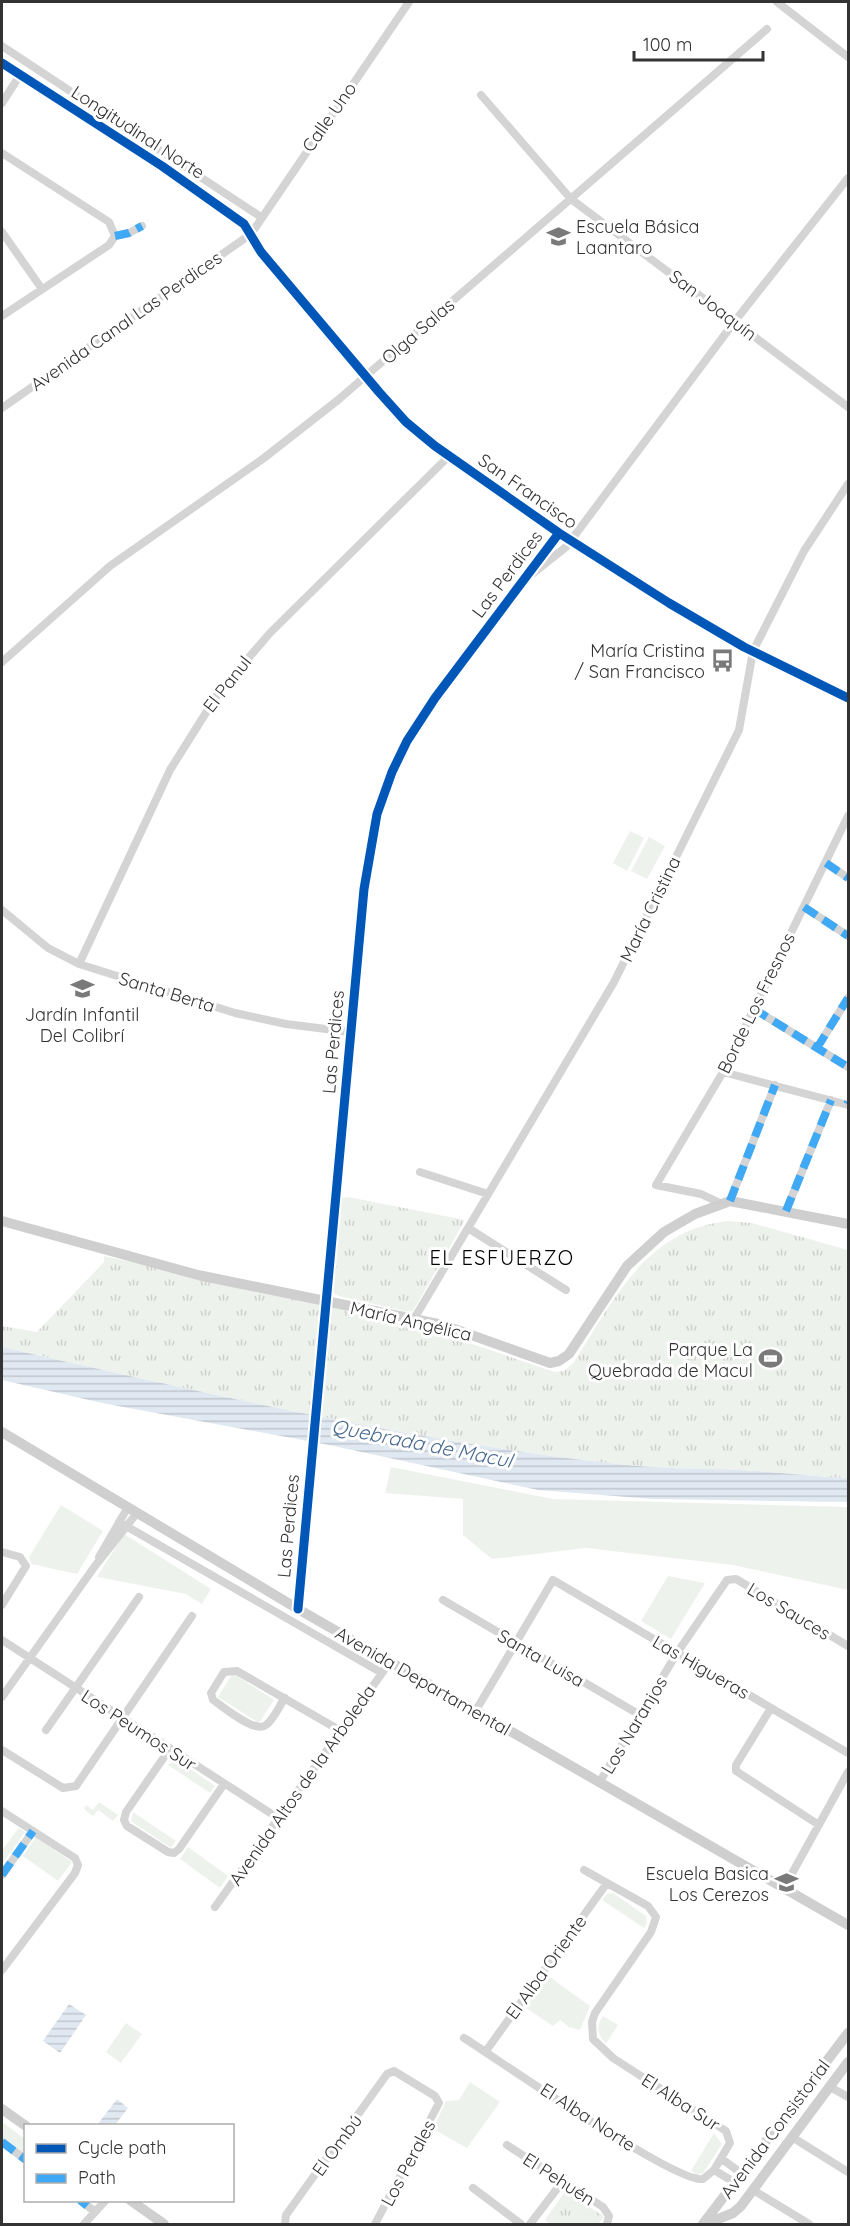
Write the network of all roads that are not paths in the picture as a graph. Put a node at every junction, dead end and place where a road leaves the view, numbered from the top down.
1 (409, 2) edge
2 (777, 2) edge
3 (767, 29) dead end
4 (2, 46) edge
5 (849, 57) edge
6 (2, 63) edge
7 (20, 75) junction
8 (481, 95) dead end
9 (2, 103) edge
10 (2, 153) edge
11 (849, 178) edge
12 (571, 200) junction
13 (261, 217) junction
14 (142, 226) dead end
15 (2, 232) edge
16 (251, 234) junction
17 (115, 236) junction
18 (42, 289) junction
19 (2, 316) edge
20 (735, 321) junction
21 (366, 376) junction
22 (849, 407) edge
23 (2, 408) edge
24 (449, 456) junction
25 (849, 484) edge
26 (559, 533) junction
27 (571, 540) junction
28 (524, 579) junction
29 (753, 651) junction
30 (2, 662) edge
31 (849, 698) edge
32 (849, 816) edge
33 (826, 863) junction
34 (849, 878) edge
35 (804, 908) junction
36 (2, 910) edge
37 (849, 936) edge
38 (79, 964) junction
39 (849, 998) edge
40 (754, 1009) junction
41 (350, 1032) junction
42 (817, 1047) junction
43 (849, 1067) edge
44 (723, 1072) junction
45 (775, 1085) junction
46 (831, 1100) junction
47 (848, 1104) edge
48 (420, 1172) dead end
49 (488, 1194) junction
50 (725, 1202) junction
51 (786, 1211) junction
52 (2, 1221) edge
53 (849, 1224) edge
54 (468, 1228) junction
55 (566, 1290) dead end
56 (326, 1301) junction
57 (414, 1319) junction
58 (2, 1432) edge
59 (132, 1510) junction
60 (119, 1522) junction
61 (128, 1527) junction
62 (2, 1552) edge
63 (94, 1566) junction
64 (729, 1579) joint
65 (138, 1598) dead end
66 (444, 1600) dead end
67 (2, 1605) edge
68 (298, 1609) junction
69 (192, 1616) dead end
70 (2, 1640) edge
71 (515, 1644) junction
72 (849, 1646) edge
73 (677, 1653) junction
74 (31, 1659) junction
75 (390, 1662) junction
76 (382, 1673) junction
77 (74, 1688) junction
78 (2, 1697) edge
79 (285, 1698) junction
80 (771, 1708) junction
81 (475, 1712) junction
82 (640, 1715) junction
83 (123, 1719) junction
84 (46, 1730) dead end
85 (341, 1731) junction
86 (2, 1750) edge
87 (169, 1750) junction
88 (849, 1753) edge
89 (849, 1772) edge
90 (599, 1783) junction
91 (224, 1784) junction
92 (2, 1811) edge
93 (278, 1818) junction
94 (819, 1825) junction
95 (33, 1830) junction
96 (584, 1870) dead end
97 (2, 1875) edge
98 (607, 1883) junction
99 (784, 1888) junction
100 (215, 1907) dead end
101 (849, 1925) edge
102 (2, 1970) edge
103 (849, 2033) edge
104 (464, 2038) dead end
105 (486, 2051) junction
106 (849, 2062) edge
107 (392, 2071) joint
108 (830, 2086) junction
109 (849, 2097) edge
110 (2, 2109) edge
111 (24, 2125) edge
112 (792, 2137) junction
113 (767, 2139) junction
114 (2, 2142) edge
115 (507, 2145) dead end
116 (24, 2158) edge
117 (722, 2159) junction
118 (714, 2170) junction
119 (849, 2172) edge
120 (738, 2178) junction
121 (563, 2181) junction
122 (473, 2188) dead end
123 (753, 2190) junction
124 (721, 2200) junction
125 (133, 2202) edge
126 (88, 2204) edge
127 (726, 2220) edge
128 (284, 2223) edge
129 (84, 2224) edge
130 (164, 2224) edge
131 (375, 2224) edge
132 (521, 2224) edge
133 (530, 2224) edge
134 (607, 2224) edge
135 (704, 2224) edge
136 (808, 2224) edge

1 - 13 street, Calle Uno
2 - 5 street
3 - 12 street, Olga Salas
4 - 13 street, Longitudinal Norte
6 - 7 street, Longitudinal Norte
7 - 9 street
7 - 16 street, Longitudinal Norte
8 - 12 street, San Joaquín
10 - 17 street
11 - 20 street, Las Perdices
12 - 20 street, San Joaquín
12 - 21 street, Olga Salas
13 - 16 street, Calle Uno
14 - 17 street
15 - 18 street
16 - 21 street, San Francisco
16 - 23 street, Avenida Canal Las Perdices
17 - 18 street
18 - 19 street
20 - 22 street, San Joaquín
20 - 27 street, Las Perdices
21 - 24 street, San Francisco
21 - 30 street, Olga Salas
24 - 26 street, San Francisco
24 - 38 street, El Panul
25 - 29 street, María Cristina
26 - 27 street, San Francisco
26 - 28 street, Las Perdices
27 - 28 street, Las Perdices
27 - 29 street, San Francisco
28 - 41 street, Las Perdices
29 - 31 street, San Francisco
29 - 49 street, María Cristina
32 - 33 street, Borde Los Fresnos
33 - 34 street
33 - 35 street, Borde Los Fresnos
35 - 37 street
35 - 40 street, Borde Los Fresnos
36 - 38 street, Santa Berta
38 - 41 street, Santa Berta
39 - 42 street
40 - 42 street
40 - 44 street, Borde Los Fresnos
41 - 56 street, Las Perdices
42 - 43 street
44 - 45 street
44 - 50 street, Borde Los Fresnos
45 - 46 street
45 - 50 street
46 - 47 street
46 - 51 street
48 - 49 street
49 - 54 street, María Cristina
50 - 51 street
50 - 57 street, María Angélica
51 - 53 street
52 - 56 street, María Angélica
54 - 55 street
54 - 57 street, María Cristina
56 - 57 street, María Angélica
56 - 68 street, Las Perdices
58 - 59 street, Avenida Departamental
59 - 60 street
59 - 61 street
59 - 68 street, Avenida Departamental
60 - 61 street, Avenida Departamental
60 - 63 street
61 - 63 street
61 - 76 street, Avenida Departamental
62 - 67 street
63 - 74 street
64 - 72 street, Los Sauces
64 - 73 street, Los Naranjos
65 - 77 street
66 - 71 street, Santa Luisa
68 - 75 street, Avenida Departamental
69 - 83 street
70 - 74 street, Los Peumos Sur
71 - 73 street, Las Higueras
71 - 81 street
71 - 82 street, Santa Luisa
73 - 80 street, Las Higueras
73 - 82 street, Los Naranjos
74 - 77 street, Los Peumos Sur
74 - 78 street
75 - 76 street, Avenida Altos de la Arboleda
75 - 81 street, Avenida Departamental
76 - 85 street, Avenida Altos de la Arboleda
77 - 83 street, Los Peumos Sur
77 - 84 street
79 - 79 street
79 - 85 street
80 - 88 street, Las Higueras
80 - 94 street
81 - 90 street, Avenida Departamental
82 - 90 street, Los Naranjos
83 - 86 street
83 - 87 street, Los Peumos Sur
85 - 93 street, Avenida Altos de la Arboleda
87 - 91 street, Los Peumos Sur
87 - 91 street
89 - 94 street
90 - 99 street, Avenida Departamental
91 - 93 street, Los Peumos Sur
92 - 95 street
93 - 100 street, Avenida Altos de la Arboleda
94 - 99 street
95 - 97 street
95 - 102 street
96 - 98 street
98 - 105 street, El Alba Oriente
98 - 117 street, El Alba Sur
99 - 101 street, Avenida Departamental
103 - 113 street, Avenida Consistorial
104 - 105 street, El Alba Norte
105 - 118 street, El Alba Norte
106 - 108 street, Avenida Consistorial
107 - 128 street, El Ombú
107 - 131 street, Los Perales
108 - 109 street
108 - 112 street, Avenida Consistorial
110 - 111 street
112 - 113 street
112 - 119 street
112 - 123 street, Avenida Consistorial
113 - 120 street, Avenida Consistorial
114 - 116 street
115 - 121 street, El Pehuén
117 - 118 street
117 - 120 street, El Alba Sur
118 - 120 street
120 - 124 street, Avenida Consistorial
121 - 133 street
121 - 134 street, El Pehuén
122 - 132 street
123 - 127 street, Avenida Consistorial
123 - 136 street
124 - 127 street
124 - 135 street, Avenida Consistorial
125 - 130 street
126 - 129 street
127 - 135 street, Avenida Consistorial

